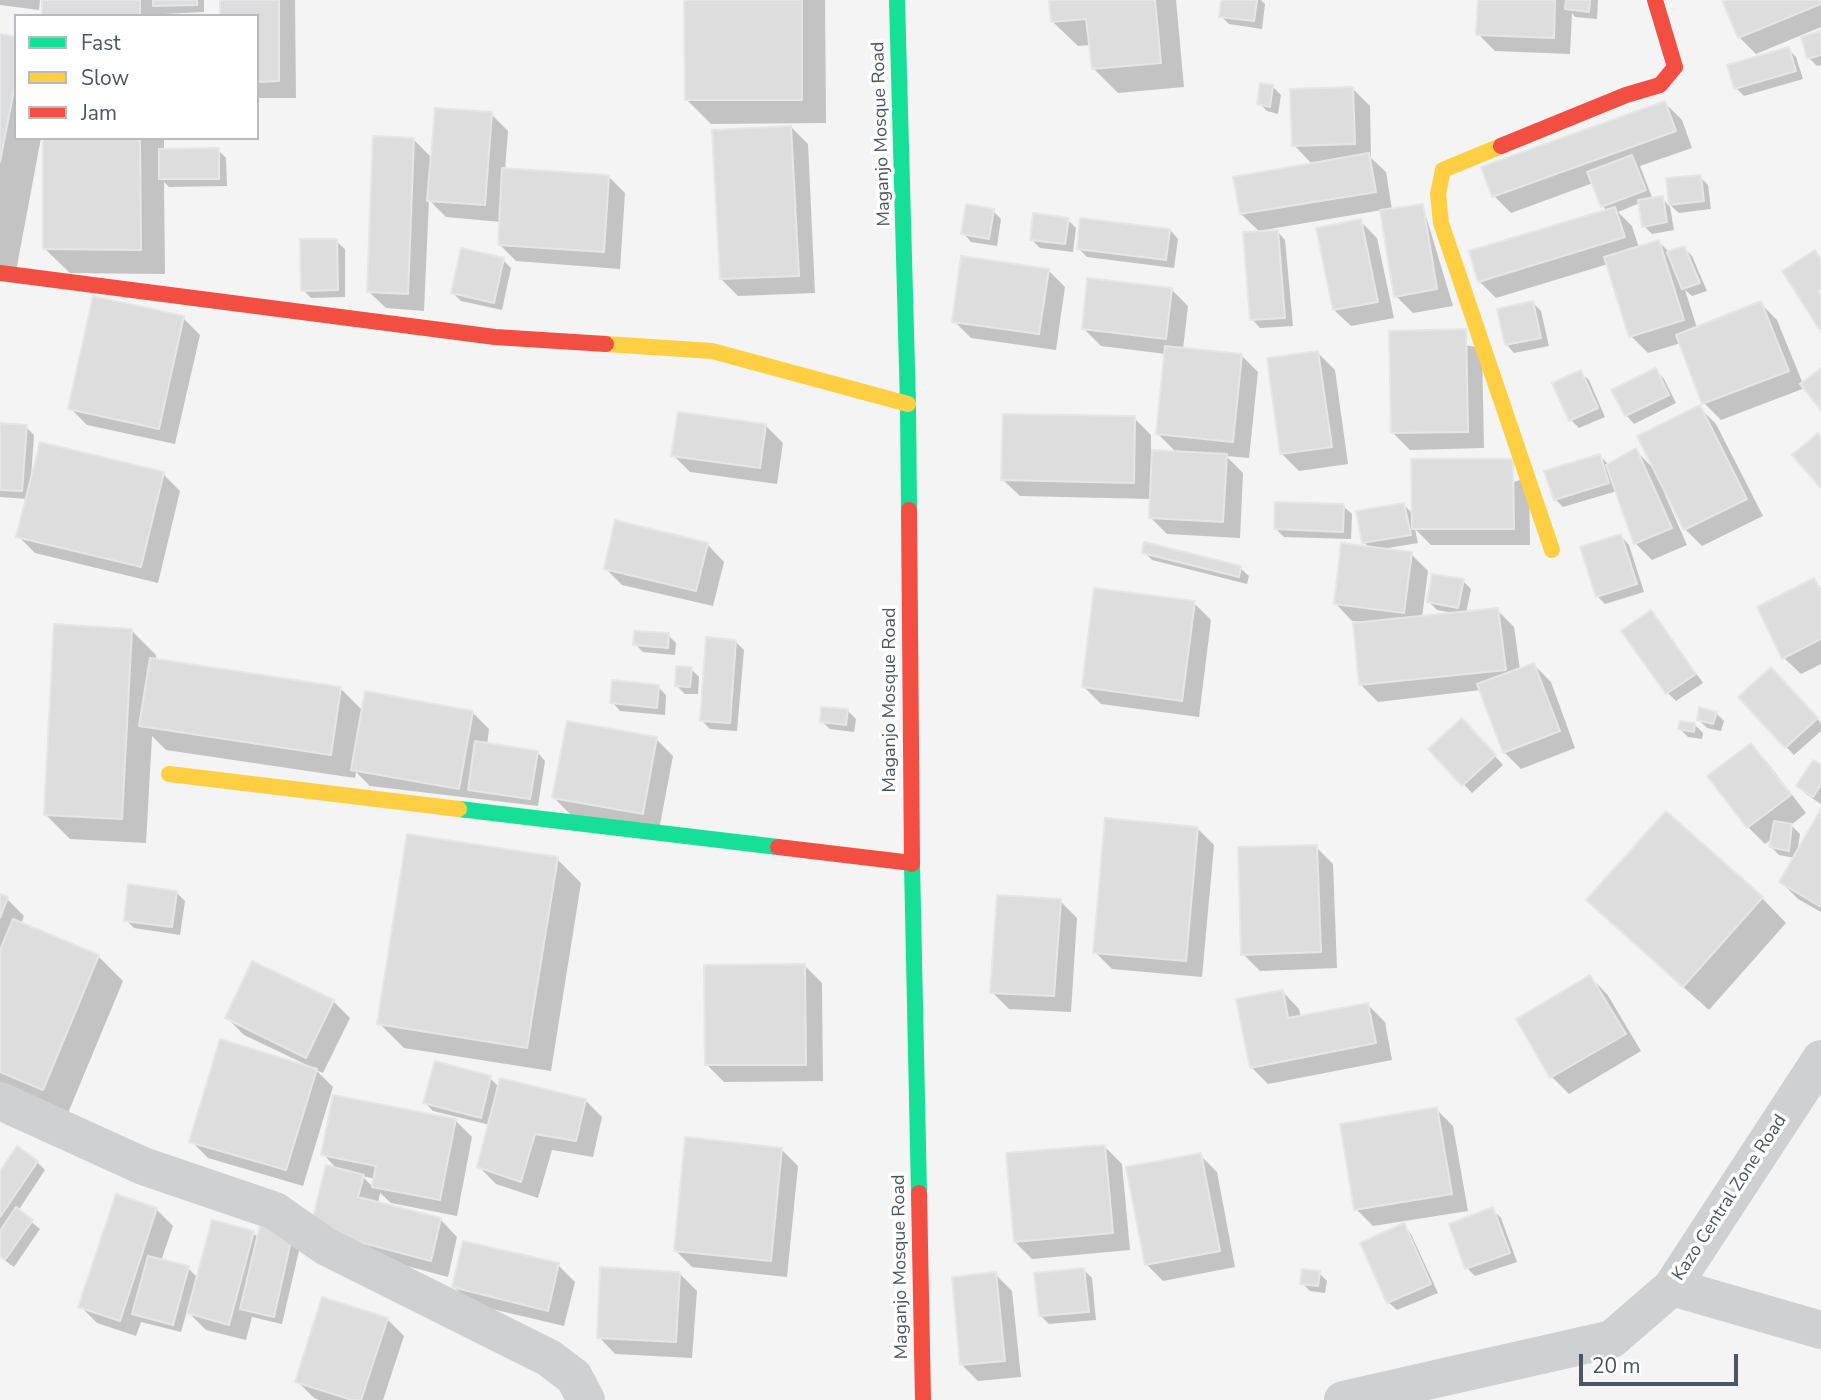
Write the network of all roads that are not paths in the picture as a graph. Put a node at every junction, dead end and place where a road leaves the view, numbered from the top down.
1 (897, 0) edge
2 (1655, 0) edge
3 (0, 273) edge
4 (908, 404) junction
5 (1552, 550) dead end
6 (169, 774) dead end
7 (912, 863) junction
8 (1821, 1059) edge
9 (0, 1101) edge
10 (1672, 1287) junction
11 (1821, 1330) edge
12 (586, 1400) edge
13 (923, 1400) edge
14 (1343, 1400) edge

1 - 4 street, Maganjo Mosque Road
2 - 5 street
3 - 4 street
4 - 7 street, Maganjo Mosque Road
6 - 7 street
7 - 13 street, Maganjo Mosque Road
8 - 10 street, Kazo Central Zone Road
9 - 12 street
10 - 11 street
10 - 14 street, Kazo Central Zone Road

